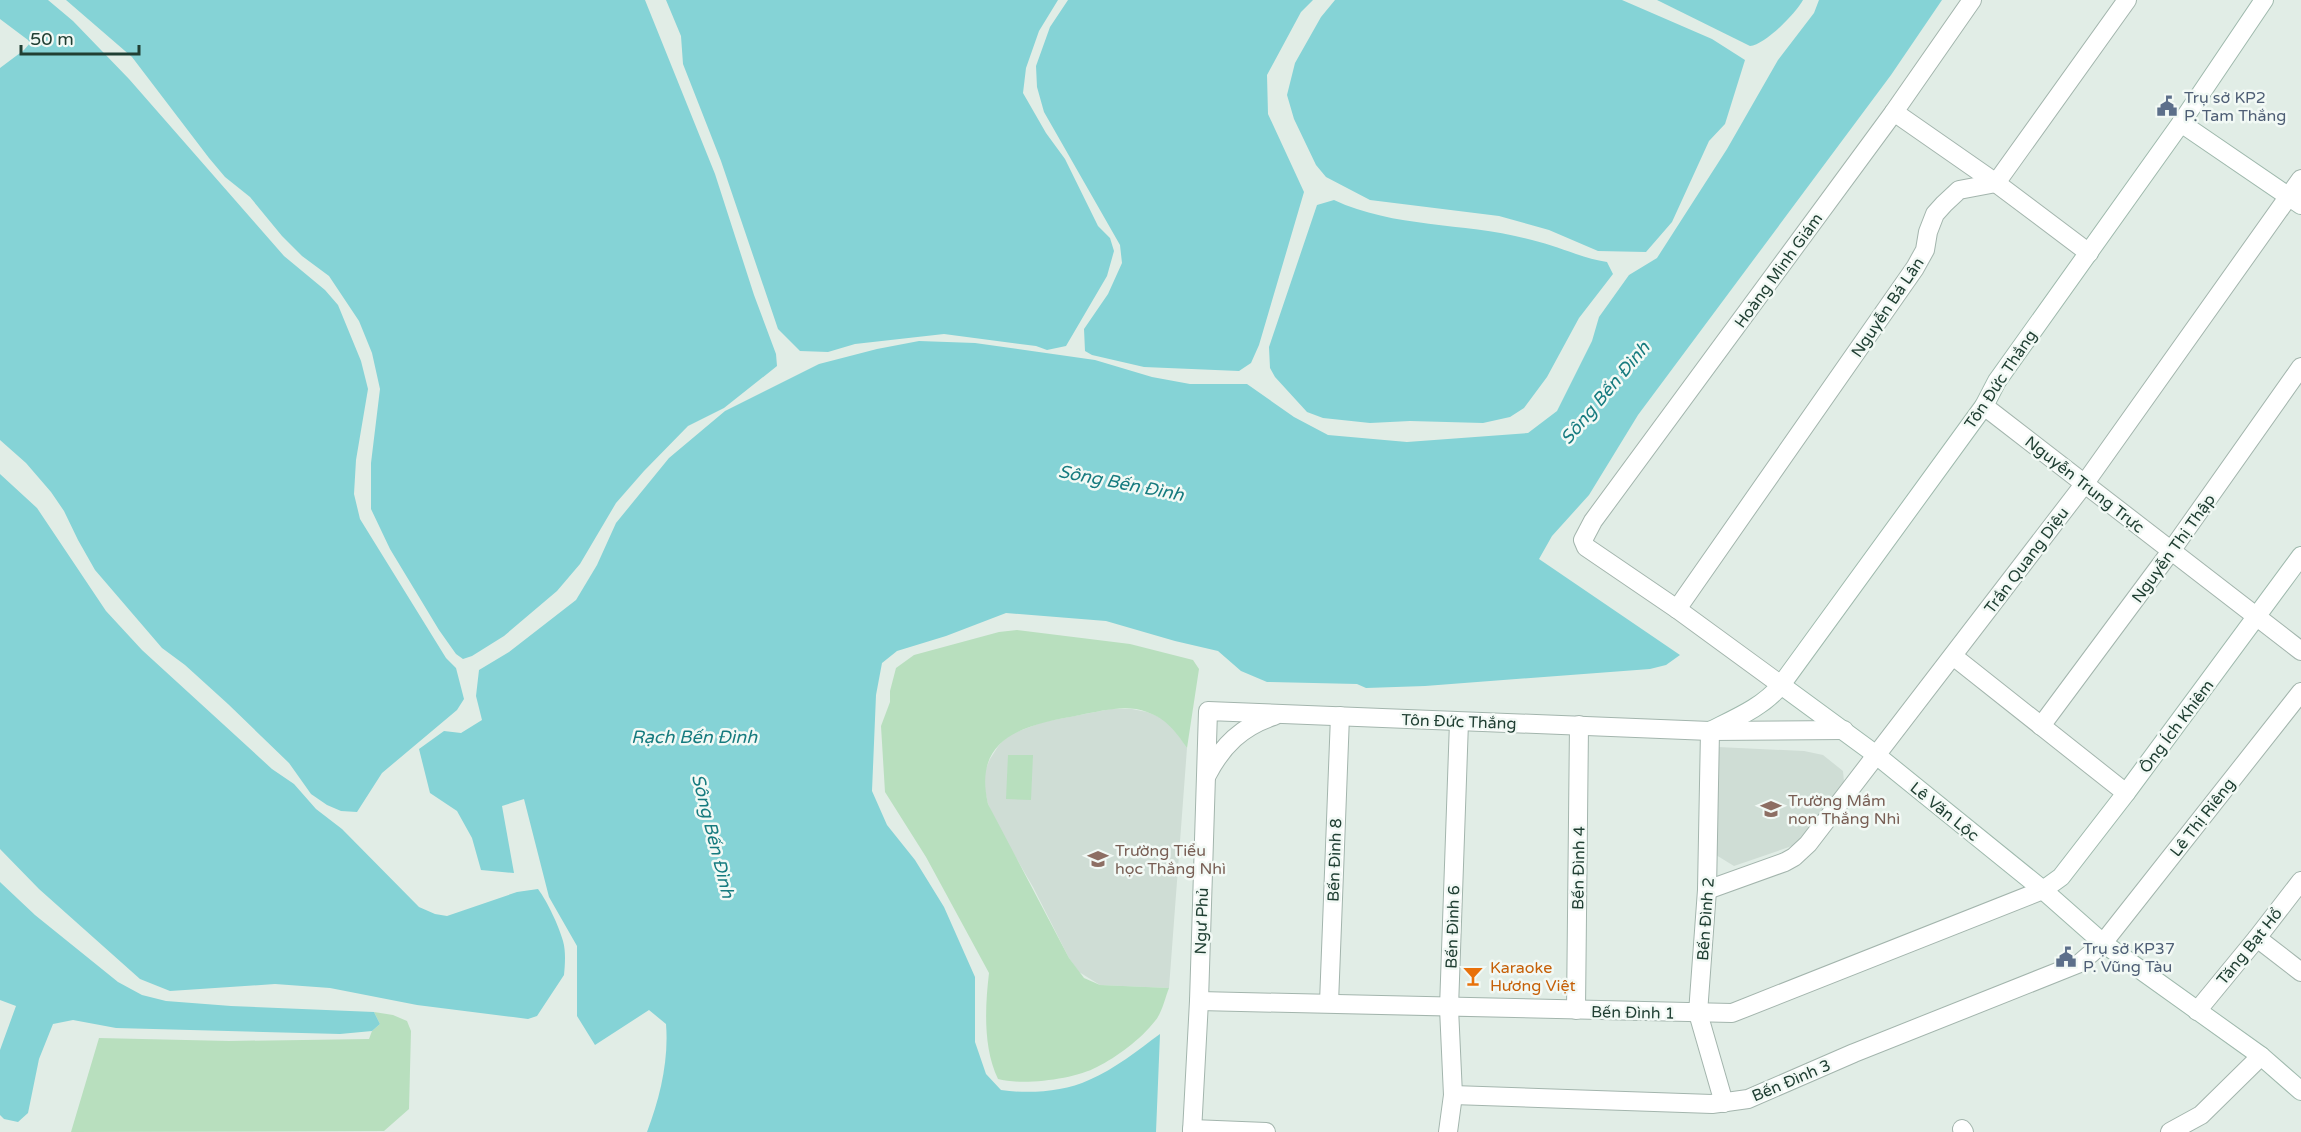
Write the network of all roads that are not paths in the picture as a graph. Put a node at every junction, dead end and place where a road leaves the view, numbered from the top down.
1 (1972, 0) edge
2 (2127, 0) edge
3 (2264, 0) edge
4 (1894, 112) junction
5 (2181, 123) junction
6 (2301, 179) edge
7 (1996, 183) junction
8 (2295, 200) edge
9 (2089, 253) junction
10 (2301, 367) edge
11 (1984, 406) junction
12 (2085, 483) junction
13 (1583, 540) joint
14 (2171, 551) junction
15 (2301, 556) edge
16 (1677, 609) junction
17 (2257, 618) junction
18 (2301, 651) edge
19 (1953, 656) junction
20 (1781, 685) junction
21 (2301, 692) edge
22 (1208, 711) joint
23 (1282, 714) junction
24 (1340, 716) junction
25 (1459, 722) junction
26 (1580, 725) junction
27 (2041, 726) junction
28 (1844, 730) junction
29 (1710, 731) junction
30 (1875, 754) junction
31 (1206, 778) junction
32 (2126, 793) junction
33 (2301, 881) edge
34 (1707, 890) junction
35 (2043, 890) junction
36 (2258, 938) junction
37 (2103, 943) junction
38 (2301, 972) edge
39 (1199, 1001) junction
40 (1329, 1003) junction
41 (1449, 1008) junction
42 (1576, 1010) junction
43 (2197, 1011) junction
44 (1698, 1013) junction
45 (2261, 1056) junction
46 (2301, 1091) edge
47 (1453, 1095) junction
48 (1724, 1103) junction
49 (1192, 1131) edge
50 (1266, 1132) edge
51 (1448, 1132) edge
52 (2170, 1132) edge

1 - 4 street, Hoàng Minh Giám
2 - 7 street
3 - 5 street, Tôn Đức Thắng
4 - 7 street
4 - 13 street, Hoàng Minh Giám
5 - 8 street
5 - 9 street, Tôn Đức Thắng
6 - 8 street, Trần Quang Diệu
7 - 9 street
7 - 16 street, Nguyễn Bá Lân
8 - 12 street, Trần Quang Diệu
9 - 11 street, Tôn Đức Thắng
10 - 14 street, Nguyễn Thị Thập
11 - 12 street, Nguyễn Trung Trực
11 - 20 street, Tôn Đức Thắng
12 - 14 street, Nguyễn Trung Trực
12 - 19 street, Trần Quang Diệu
13 - 16 street, Lê Văn Lộc
14 - 17 street, Nguyễn Trung Trực
14 - 27 street, Nguyễn Thị Thập
15 - 17 street, Ông Ích Khiêm
16 - 20 street, Lê Văn Lộc
17 - 18 street, Nguyễn Trung Trực
17 - 32 street, Ông Ích Khiêm
19 - 27 street
19 - 30 street, Trần Quang Diệu
20 - 28 street, Lê Văn Lộc
20 - 29 street, Tôn Đức Thắng
21 - 37 street, Lê Thị Riêng
22 - 23 street, Tôn Đức Thắng
22 - 31 street, Ngư Phủ
23 - 24 street, Tôn Đức Thắng
23 - 31 street
24 - 25 street, Tôn Đức Thắng
24 - 40 street, Bến Đình 8
25 - 26 street, Tôn Đức Thắng
25 - 41 street, Bến Đình 6
26 - 29 street, Tôn Đức Thắng
26 - 42 street, Bến Đình 4
27 - 32 street
28 - 29 street, Tôn Đức Thắng
28 - 30 street, Lê Văn Lộc
29 - 34 street, Bến Đình 2
30 - 34 street, Trần Quang Diệu
30 - 35 street, Lê Văn Lộc
31 - 39 street, Ngư Phủ
32 - 35 street, Ông Ích Khiêm
33 - 36 street, Tăng Bạt Hổ
34 - 44 street, Bến Đình 2
35 - 37 street, Lê Văn Lộc
35 - 44 street, Bến Đình 1
36 - 38 street
36 - 43 street, Tăng Bạt Hổ
37 - 43 street, Lê Văn Lộc
37 - 48 street, Bến Đình 3
39 - 40 street, Bến Đình 1
39 - 49 street, Ngư Phủ
40 - 41 street, Bến Đình 1
41 - 42 street, Bến Đình 1
41 - 47 street, Bến Đình 6
42 - 44 street, Bến Đình 1
43 - 45 street, Lê Văn Lộc
44 - 48 street, Bến Đình 2
45 - 46 street, Lê Văn Lộc
45 - 52 street
47 - 48 street, Bến Đình 3
47 - 51 street, Bến Đình 6
49 - 50 street

